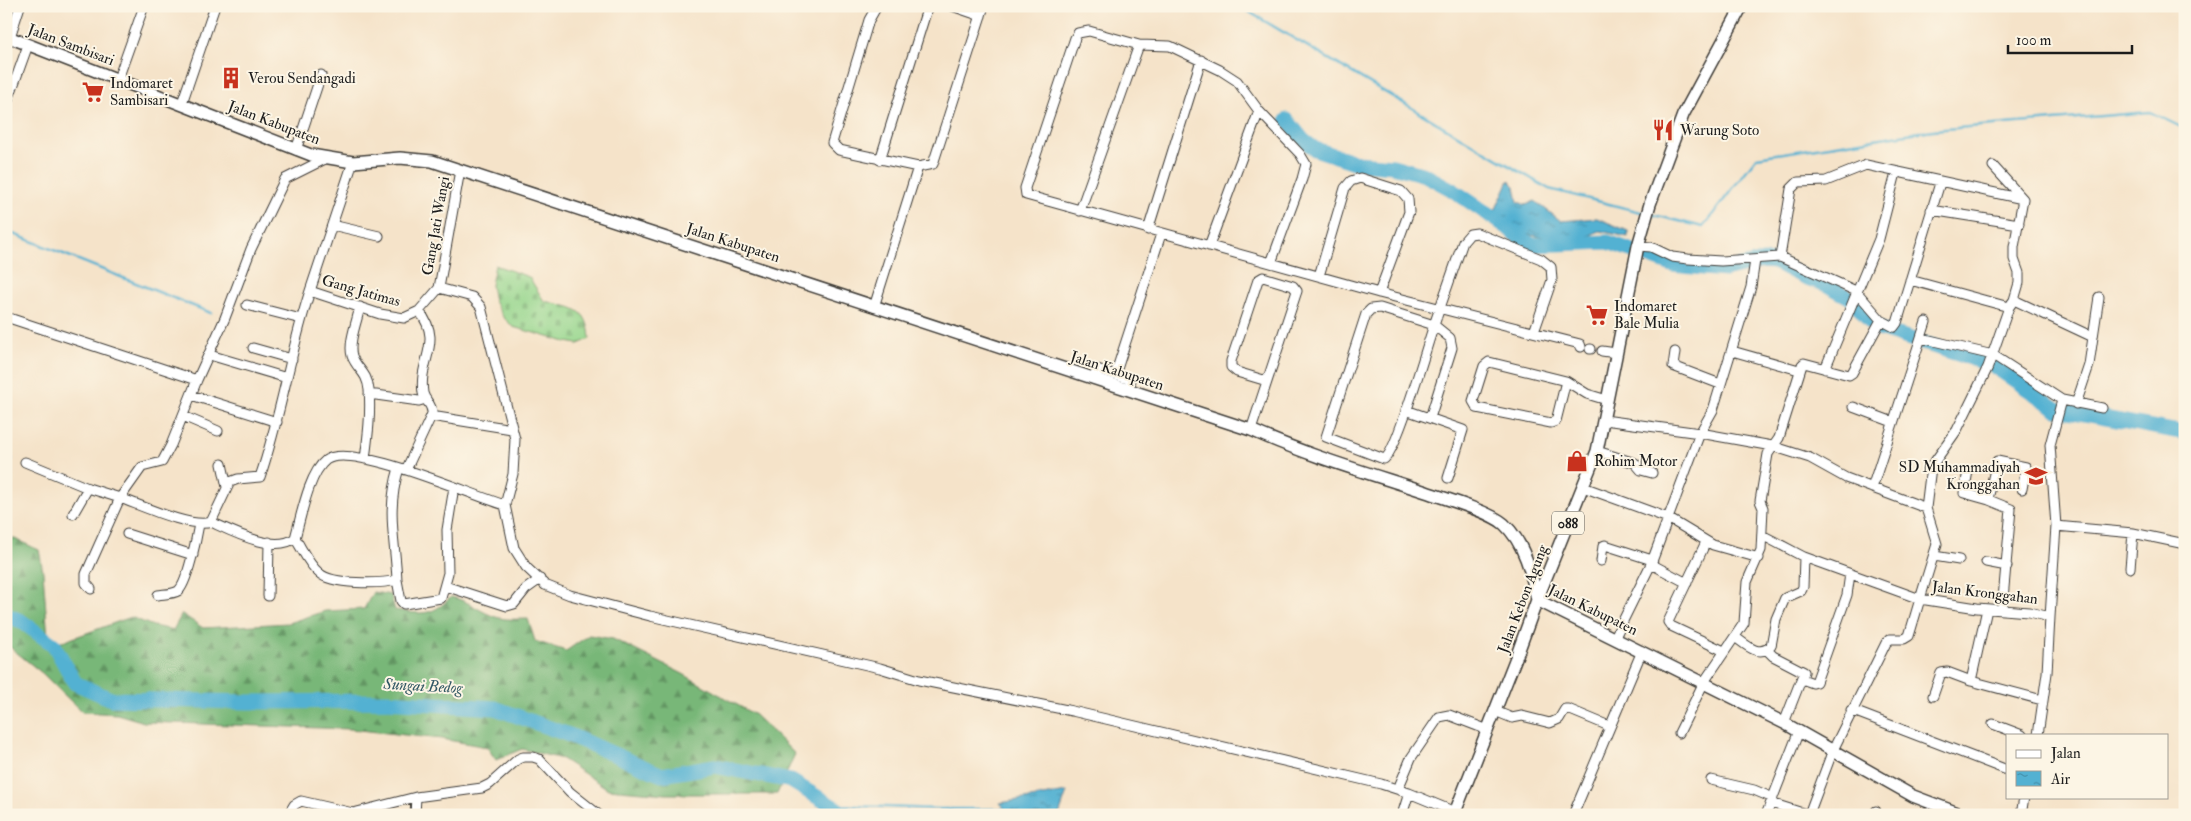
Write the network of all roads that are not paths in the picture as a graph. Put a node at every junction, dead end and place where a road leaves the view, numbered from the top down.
1 (20, 6) edge
2 (144, 6) edge
3 (215, 6) edge
4 (877, 6) edge
5 (928, 6) edge
6 (952, 6) edge
7 (984, 6) edge
8 (1747, 7) edge
9 (981, 16) junction
10 (8, 37) edge
11 (25, 44) junction
12 (1138, 45) junction
13 (1201, 60) junction
14 (321, 75) dead end
15 (118, 79) junction
16 (6, 91) edge
17 (182, 103) junction
18 (6, 106) edge
19 (1258, 111) junction
20 (296, 150) junction
21 (325, 159) junction
22 (880, 160) junction
23 (353, 162) junction
24 (1992, 166) dead end
25 (918, 167) junction
26 (460, 170) junction
27 (1896, 173) junction
28 (1940, 183) junction
29 (2023, 198) junction
30 (1931, 210) junction
31 (1080, 211) junction
32 (2019, 224) junction
33 (332, 225) junction
34 (1148, 230) junction
35 (1161, 234) junction
36 (379, 236) dead end
37 (1209, 246) junction
38 (1638, 246) junction
39 (1780, 257) junction
40 (1755, 260) junction
41 (1271, 262) junction
42 (1319, 276) junction
43 (1910, 280) junction
44 (439, 288) junction
45 (310, 290) junction
46 (1856, 291) junction
47 (1379, 293) junction
48 (2099, 297) dead end
49 (2012, 304) junction
50 (247, 305) dead end
51 (360, 307) junction
52 (874, 308) junction
53 (1441, 308) junction
54 (419, 311) junction
55 (6, 316) edge
56 (301, 319) junction
57 (1879, 322) junction
58 (1926, 322) dead end
59 (1434, 325) junction
60 (1534, 332) junction
61 (2093, 337) junction
62 (1921, 338) junction
63 (253, 348) dead end
64 (1587, 348) dead end
65 (1602, 351) dead end
66 (1732, 351) junction
67 (1676, 352) dead end
68 (1616, 354) junction
69 (1993, 355) junction
70 (213, 356) dead end
71 (292, 359) junction
72 (1826, 369) junction
73 (1799, 370) junction
74 (1115, 375) junction
75 (287, 378) junction
76 (1094, 379) junction
77 (197, 380) junction
78 (1266, 381) junction
79 (1566, 381) junction
80 (1720, 384) junction
81 (1129, 390) junction
82 (369, 394) junction
83 (191, 395) junction
84 (426, 399) junction
85 (1607, 400) junction
86 (2062, 400) junction
87 (2076, 404) junction
88 (1853, 408) dead end
89 (2102, 408) dead end
90 (1406, 410) junction
91 (183, 416) junction
92 (431, 416) junction
93 (1430, 418) junction
94 (1604, 420) junction
95 (277, 422) junction
96 (1894, 422) junction
97 (512, 429) junction
98 (1250, 430) junction
99 (218, 431) dead end
100 (1700, 433) junction
101 (1772, 446) junction
102 (1597, 451) junction
103 (366, 459) junction
104 (25, 462) dead end
105 (222, 464) dead end
106 (403, 469) junction
107 (1968, 471) dead end
108 (1652, 473) dead end
109 (1448, 478) dead end
110 (227, 487) junction
111 (454, 487) junction
112 (1583, 487) junction
113 (88, 488) junction
114 (1872, 488) junction
115 (2022, 489) dead end
116 (120, 498) junction
117 (1988, 499) junction
118 (504, 505) junction
119 (1926, 508) junction
120 (73, 514) dead end
121 (1668, 518) junction
122 (211, 522) junction
123 (199, 524) junction
124 (2056, 526) junction
125 (2133, 533) junction
126 (127, 534) dead end
127 (1762, 535) junction
128 (295, 538) junction
129 (270, 542) junction
130 (1706, 542) junction
131 (2185, 544) edge
132 (193, 555) junction
133 (1934, 556) junction
134 (1804, 557) junction
135 (1759, 558) junction
136 (1959, 560) dead end
137 (1601, 561) dead end
138 (1652, 562) junction
139 (1986, 562) dead end
140 (2007, 566) junction
141 (2130, 568) dead end
142 (1850, 574) junction
143 (397, 580) junction
144 (540, 580) junction
145 (1688, 583) junction
146 (445, 586) junction
147 (91, 589) dead end
148 (158, 595) dead end
149 (268, 596) dead end
150 (1920, 599) junction
151 (1536, 600) junction
152 (1987, 609) junction
153 (2002, 610) junction
154 (2050, 617) junction
155 (1615, 637) junction
156 (1735, 637) junction
157 (1767, 650) junction
158 (1642, 651) junction
159 (1724, 651) junction
160 (1802, 678) junction
161 (1972, 680) junction
162 (1704, 682) junction
163 (1933, 696) dead end
164 (2042, 700) junction
165 (1851, 710) junction
166 (1495, 711) junction
167 (1784, 723) junction
168 (1992, 724) dead end
169 (1608, 726) junction
170 (1488, 730) junction
171 (1800, 731) junction
172 (1679, 733) dead end
173 (2019, 734) edge
174 (2038, 734) edge
175 (1833, 750) junction
176 (2006, 770) edge
177 (1712, 780) dead end
178 (1398, 789) junction
179 (1409, 793) junction
180 (416, 797) junction
181 (2024, 798) edge
182 (1772, 800) junction
183 (1455, 813) edge
184 (1809, 814) edge
185 (288, 815) edge
186 (415, 815) edge
187 (599, 815) edge
188 (1402, 815) edge
189 (1573, 815) edge
190 (1766, 815) edge
191 (1963, 815) edge
192 (2021, 815) edge

1 - 10 street
2 - 15 street
3 - 17 street
4 - 22 street
5 - 22 street
6 - 9 street
7 - 9 street
8 - 38 main road, Jalan Kebon Agung / 088
9 - 25 street
10 - 11 main road, Jalan Sambisari
11 - 15 main road, Jalan Sambisari
11 - 16 street
11 - 18 street
12 - 13 street
12 - 31 street
12 - 31 street
13 - 19 street
13 - 34 street
14 - 20 street
15 - 17 main road, Jalan Sambisari
17 - 20 main road, Jalan Kabupaten
19 - 37 street
19 - 41 street
20 - 21 main road, Jalan Kabupaten
21 - 23 main road, Jalan Kabupaten
21 - 77 street
22 - 25 street
23 - 26 main road, Jalan Kabupaten
23 - 33 street, Gang Jatimas
24 - 29 street
25 - 52 street
26 - 44 street, Gang Jati Wangi
26 - 52 main road, Jalan Kabupaten
27 - 28 street
27 - 39 street
27 - 46 street
28 - 29 street
28 - 30 street
29 - 32 street
30 - 32 street
30 - 43 street
31 - 34 street
32 - 49 street
33 - 36 street
33 - 45 street, Gang Jatimas
34 - 35 street
35 - 37 street
35 - 74 street
37 - 41 street
38 - 40 street
38 - 68 main road, Jalan Kebon Agung / 088
39 - 40 street
39 - 46 street
40 - 66 street
41 - 42 street
42 - 47 street
42 - 47 street
43 - 49 street
43 - 57 street
44 - 54 street, Gang Jatimas
44 - 97 street
45 - 51 street, Gang Jatimas
45 - 56 street
46 - 57 street
46 - 72 street
47 - 53 street
48 - 61 street
49 - 61 street
49 - 69 street
50 - 56 street
51 - 54 street, Gang Jatimas
51 - 82 street
52 - 76 main road, Jalan Kabupaten
53 - 59 street
53 - 60 street
53 - 60 street
54 - 84 street
55 - 77 street
56 - 71 street
57 - 72 street
58 - 62 street
59 - 90 street
59 - 90 street
59 - 93 street
60 - 64 street
61 - 87 street
62 - 69 street
62 - 96 street
63 - 71 street
65 - 68 street
66 - 73 street
66 - 80 street
67 - 80 street
68 - 85 main road, Jalan Kebon Agung / 088
69 - 86 street
69 - 119 street
70 - 75 street
71 - 75 street
72 - 73 street
73 - 101 street
74 - 76 street
74 - 81 street
75 - 95 street
76 - 81 main road, Jalan Kabupaten
77 - 83 street
78 - 78 street
78 - 98 street
79 - 79 street
79 - 85 street
80 - 100 street
81 - 98 main road, Jalan Kabupaten
82 - 84 street
82 - 103 street
83 - 91 street
83 - 95 street
84 - 92 street
85 - 94 main road, Jalan Kebon Agung / 088
86 - 87 street
86 - 124 street
87 - 89 street
88 - 96 street
90 - 93 street
91 - 99 street
91 - 116 street
92 - 97 street
92 - 106 street
93 - 109 street
94 - 100 street
94 - 102 main road, Jalan Kebon Agung / 088
95 - 110 street
96 - 114 street
97 - 118 street
98 - 151 main road, Jalan Kabupaten
100 - 101 street
100 - 121 street
101 - 114 street
101 - 127 street
102 - 108 street
102 - 112 main road, Jalan Kebon Agung / 088
103 - 106 street
103 - 128 street
104 - 113 street
105 - 110 street
106 - 111 street
106 - 143 street
107 - 117 street
110 - 122 street
111 - 118 street
111 - 146 street
112 - 121 street
112 - 151 main road, Jalan Kebon Agung / 088
113 - 116 street
113 - 120 street
114 - 119 street
115 - 117 street
116 - 123 street
116 - 147 street
117 - 140 street
118 - 144 street
119 - 133 street
121 - 130 street
121 - 138 street
122 - 123 street
122 - 129 street
123 - 132 street
124 - 125 street
124 - 154 street
125 - 131 street
125 - 141 street
126 - 132 street
127 - 134 street
127 - 135 street
128 - 129 street
128 - 143 street
129 - 149 street
130 - 135 street
130 - 145 street
132 - 148 street
133 - 136 street
133 - 150 street
134 - 142 street
134 - 157 street
135 - 156 street
137 - 138 street
138 - 145 street
138 - 155 street
139 - 140 street
140 - 153 street
142 - 150 street
142 - 160 street
143 - 146 street
144 - 146 street
144 - 178 street
145 - 159 street
150 - 152 street, Jalan Kronggahan
150 - 165 street, Jalan Kronggahan
151 - 155 main road, Jalan Kabupaten
151 - 166 main road, Jalan Kebon Agung / 088
152 - 153 street, Jalan Kronggahan
152 - 161 street
153 - 154 street, Jalan Kronggahan
154 - 164 street, Jalan Kronggahan
155 - 158 main road, Jalan Kabupaten
156 - 157 street
156 - 159 street
157 - 160 street
158 - 162 main road, Jalan Kabupaten
158 - 169 street
159 - 162 street
160 - 167 street
161 - 163 street
161 - 164 street
162 - 167 main road, Jalan Kabupaten
162 - 172 street
164 - 174 street, Jalan Kronggahan
165 - 175 street, Jalan Kronggahan
165 - 176 street
166 - 169 street
166 - 170 main road, Jalan Kebon Agung / 088
167 - 171 main road, Jalan Kabupaten
168 - 173 street
169 - 189 street
170 - 178 street
170 - 183 main road, Jalan Kebon Agung / 088
171 - 175 main road, Jalan Kabupaten
171 - 182 street
175 - 184 street, Jalan Kronggahan
175 - 191 main road, Jalan Kabupaten
177 - 182 street
178 - 179 street
179 - 183 street
179 - 188 street
180 - 185 street
180 - 186 street
180 - 187 street
181 - 192 street
182 - 184 street
182 - 190 street

